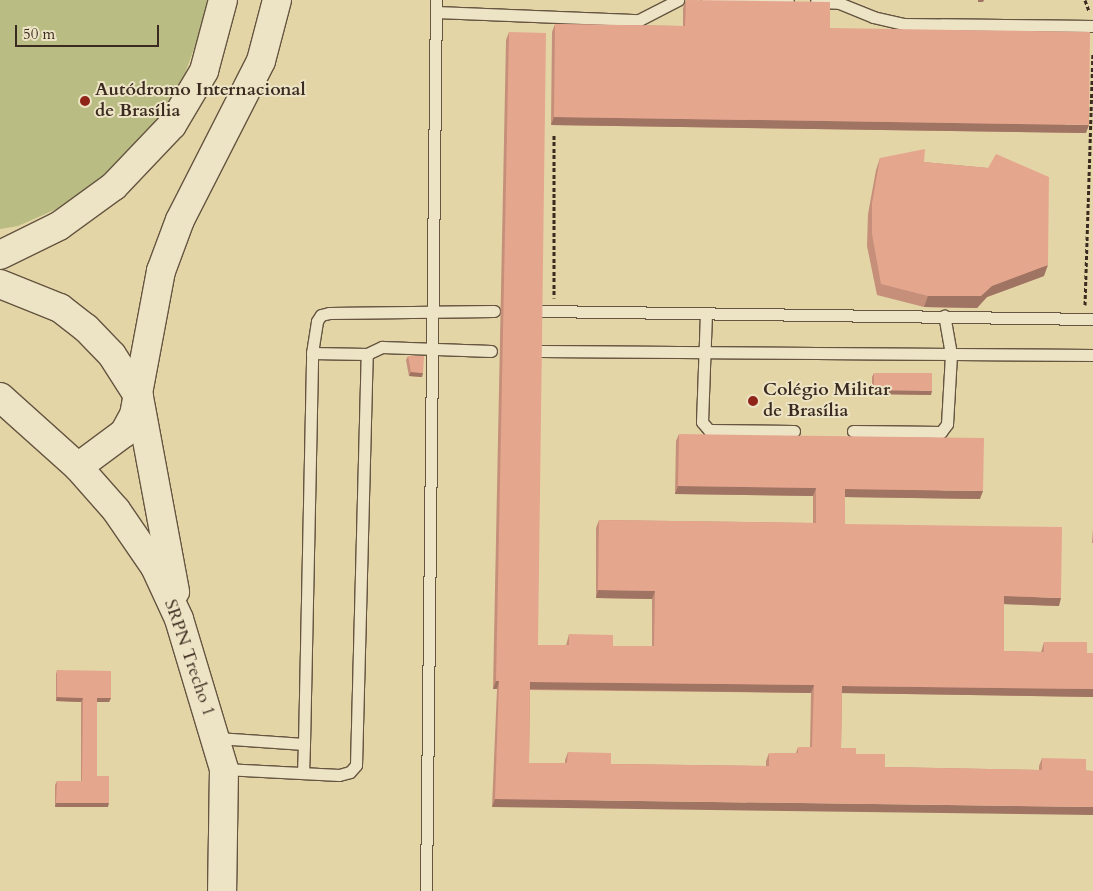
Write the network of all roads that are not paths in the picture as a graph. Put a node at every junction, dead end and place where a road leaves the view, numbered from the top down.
1 (223, 0) edge
2 (277, 0) edge
3 (678, 0) edge
4 (707, 0) edge
5 (436, 6) edge
6 (1093, 26) edge
7 (4, 252) edge
8 (0, 284) edge
9 (432, 311) junction
10 (494, 311) dead end
11 (541, 311) edge
12 (706, 314) junction
13 (944, 316) junction
14 (1089, 319) edge
15 (149, 345) junction
16 (432, 348) junction
17 (491, 351) dead end
18 (540, 351) edge
19 (706, 352) junction
20 (312, 353) junction
21 (367, 354) junction
22 (950, 354) junction
23 (1093, 355) edge
24 (0, 397) edge
25 (140, 397) junction
26 (794, 431) dead end
27 (853, 431) dead end
28 (150, 451) junction
29 (78, 467) junction
30 (180, 619) junction
31 (217, 738) junction
32 (304, 744) junction
33 (224, 769) junction
34 (303, 773) junction
35 (222, 891) edge
36 (426, 891) edge

1 - 7 main road
2 - 15 main road
3 - 5 lane
4 - 6 lane
5 - 9 lane
8 - 25 main road
9 - 10 lane
9 - 16 lane
9 - 20 lane
11 - 12 lane
12 - 13 lane
12 - 19 lane
13 - 14 lane
13 - 22 lane
15 - 25 main road
15 - 28 main road
16 - 17 lane
16 - 21 lane
16 - 36 lane
18 - 19 lane
19 - 22 lane
19 - 26 lane
20 - 21 lane
20 - 32 lane
21 - 34 lane
22 - 23 lane
22 - 27 lane
24 - 29 main road, SRPN Trecho 1
25 - 28 main road
25 - 29 main road
28 - 30 main road
29 - 30 main road, SRPN Trecho 1
30 - 31 main road, SRPN Trecho 1
31 - 32 lane
31 - 33 main road, SRPN Trecho 1
32 - 34 lane
33 - 34 lane
33 - 35 main road, SRPN Trecho 1

